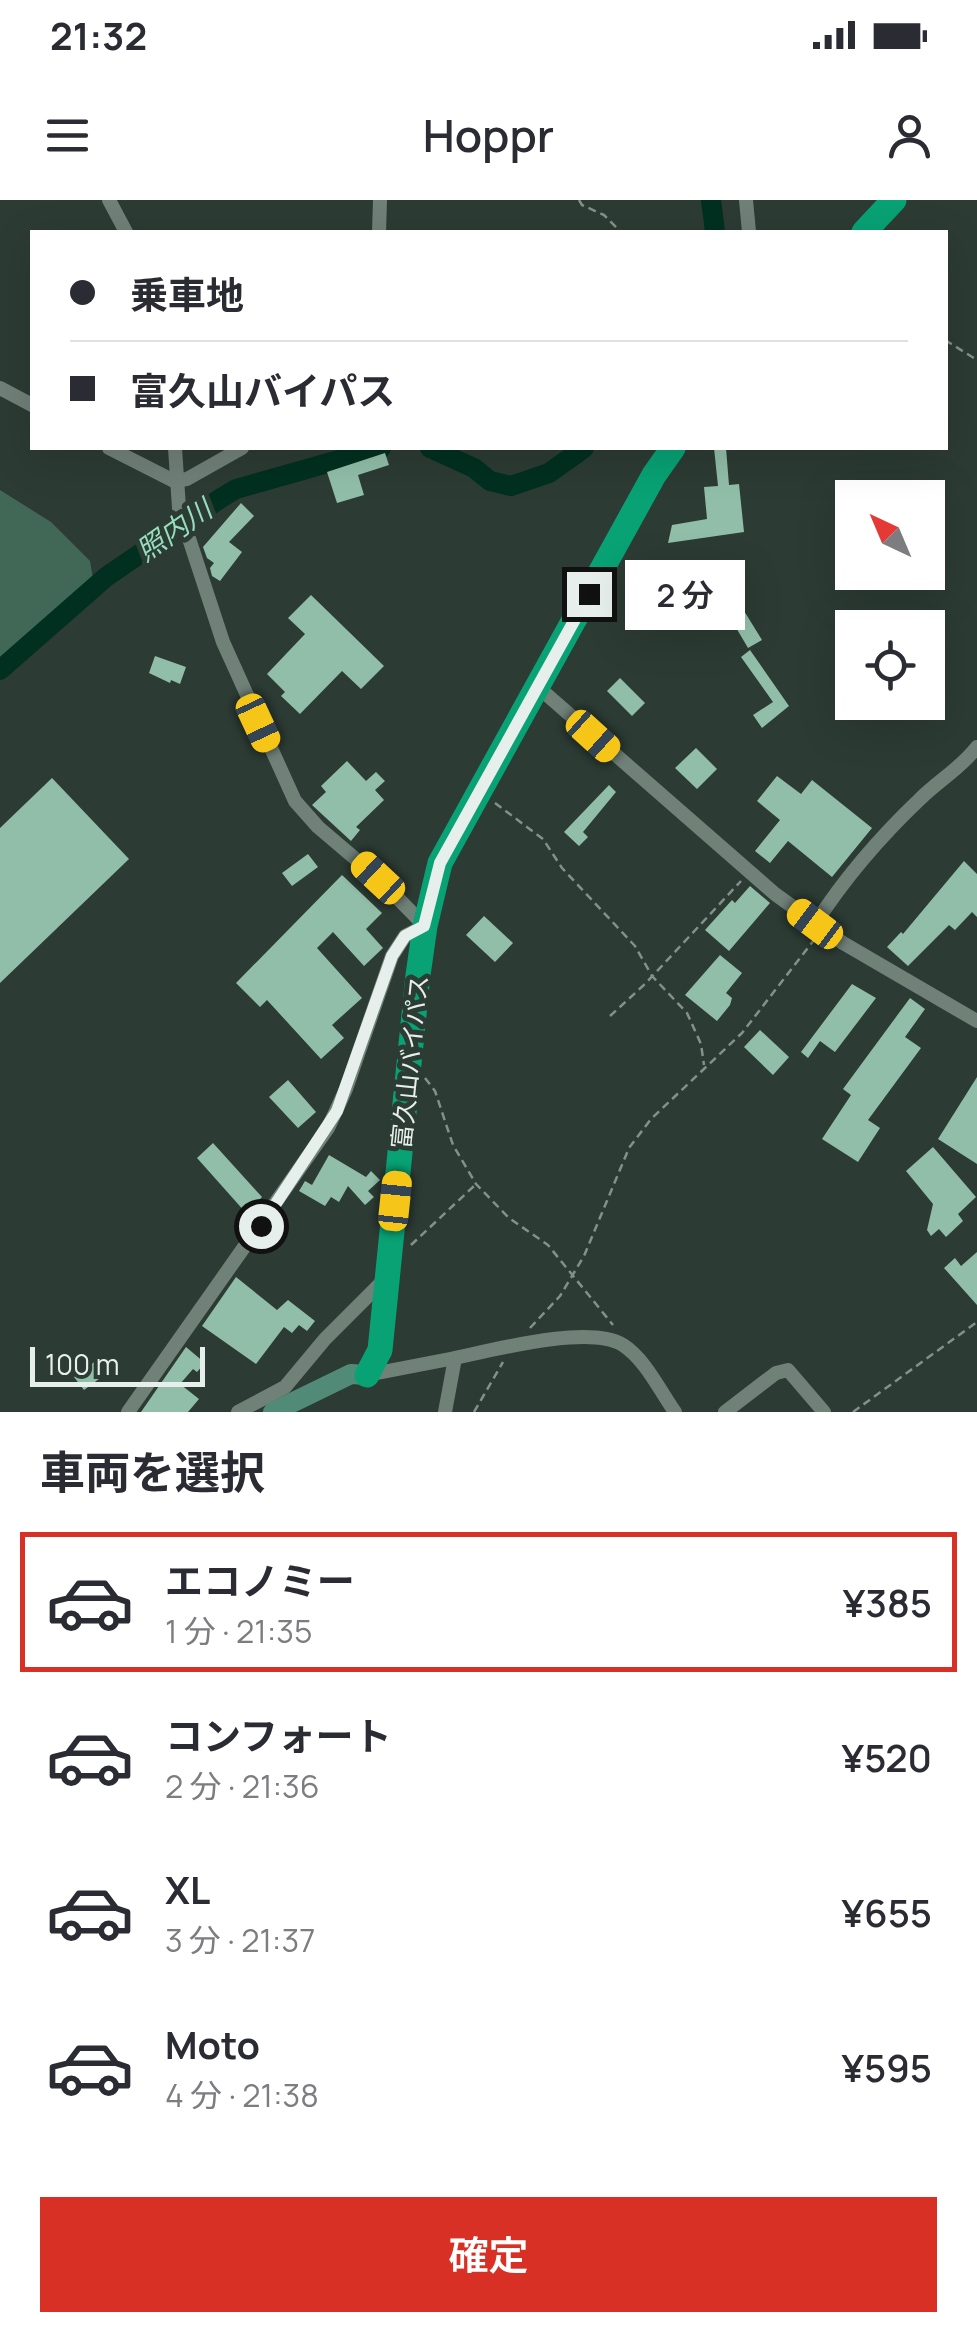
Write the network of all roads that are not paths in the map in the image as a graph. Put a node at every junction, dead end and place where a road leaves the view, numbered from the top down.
1 (108, 200) edge
2 (380, 200) edge
3 (746, 200) edge
4 (894, 200) edge
5 (125, 230) edge
6 (378, 230) edge
7 (748, 230) edge
8 (866, 230) edge
9 (0, 388) edge
10 (30, 405) edge
11 (113, 450) edge
12 (175, 450) edge
13 (238, 450) edge
14 (671, 450) edge
15 (177, 481) junction
16 (538, 687) junction
17 (977, 747) edge
18 (424, 926) junction
19 (819, 926) junction
20 (977, 1021) edge
21 (388, 1276) junction
22 (455, 1358) junction
23 (358, 1379) junction
24 (128, 1412) edge
25 (238, 1412) edge
26 (273, 1412) edge
27 (301, 1412) edge
28 (445, 1412) edge
29 (675, 1412) edge
30 (725, 1412) edge
31 (824, 1412) edge

1 - 5 street
2 - 6 street
3 - 7 street
4 - 8 highway
9 - 10 street
11 - 15 street
12 - 15 street
13 - 15 street
14 - 16 highway, 富久山バイパス
15 - 18 street
16 - 18 highway, 富久山バイパス
16 - 19 street
17 - 19 street
18 - 21 highway, 富久山バイパス
18 - 24 street
19 - 20 street
21 - 23 highway, 富久山バイパス
21 - 25 street
22 - 23 street
22 - 28 street
22 - 29 street
23 - 26 main road
23 - 27 main road
30 - 31 street

